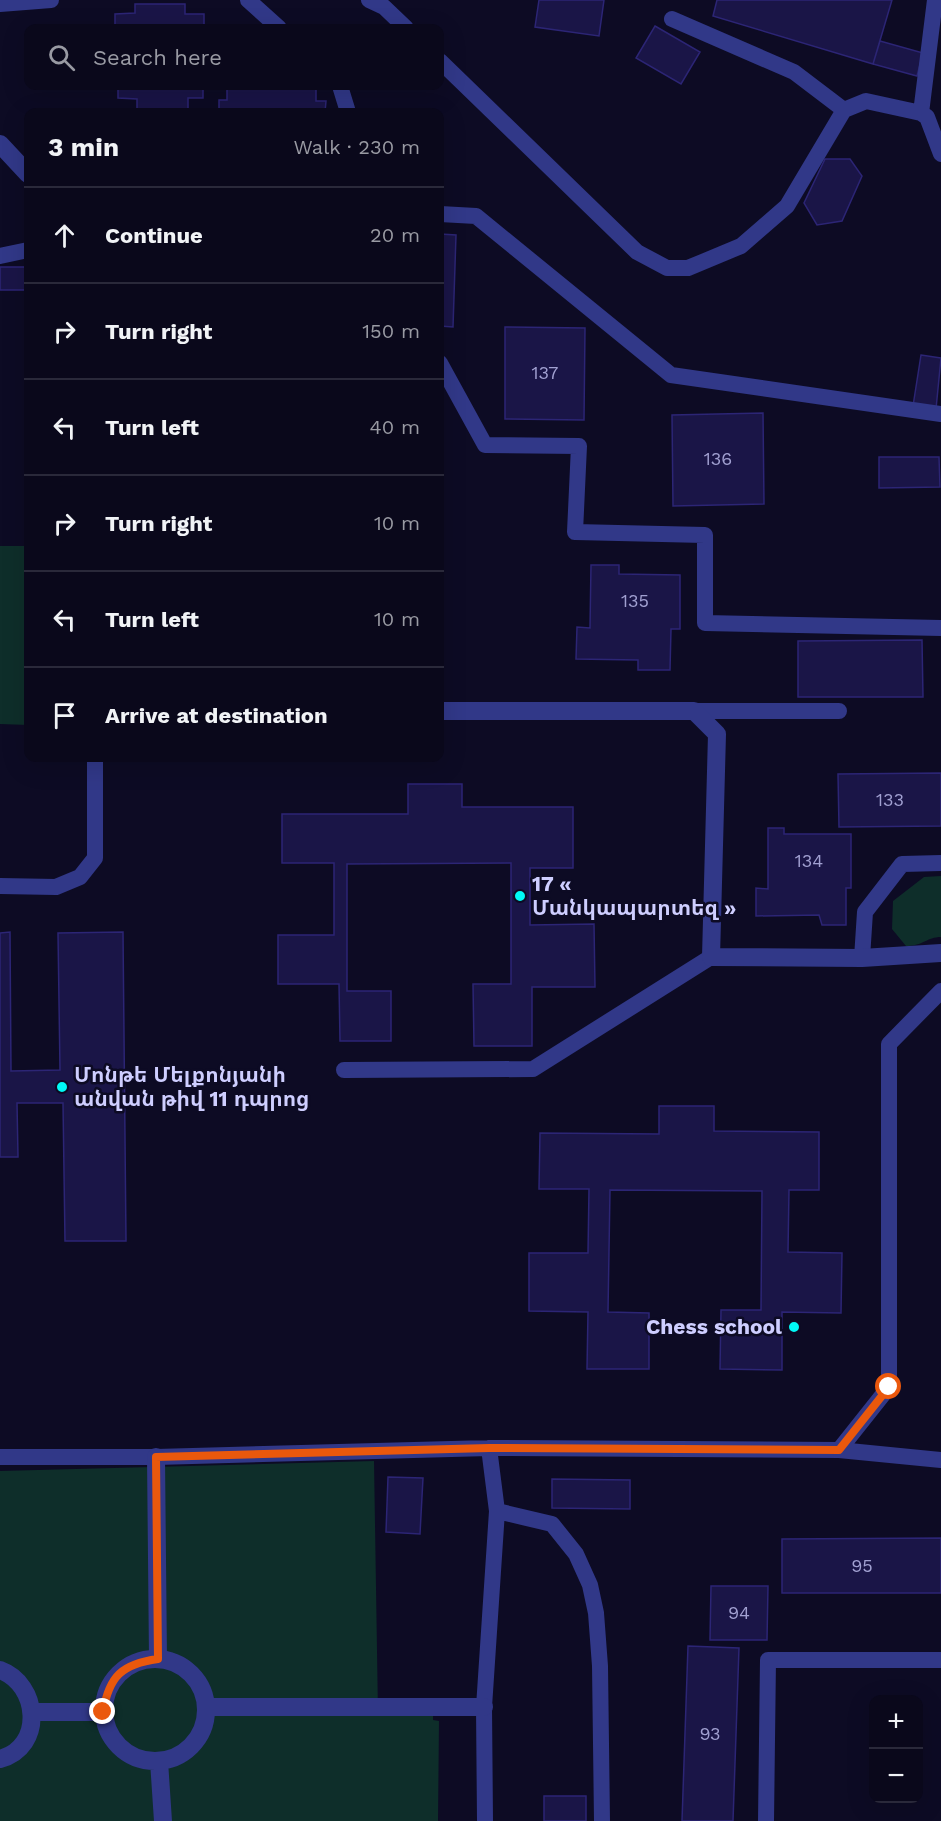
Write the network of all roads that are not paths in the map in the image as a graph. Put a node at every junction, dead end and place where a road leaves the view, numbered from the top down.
1 (51, 0) edge
2 (248, 0) edge
3 (369, 0) edge
4 (935, 0) edge
5 (0, 4) edge
6 (672, 19) dead end
7 (275, 24) edge
8 (402, 24) edge
9 (444, 65) edge
10 (341, 90) edge
11 (347, 108) edge
12 (844, 110) junction
13 (921, 113) junction
14 (0, 144) edge
15 (941, 154) edge
16 (24, 170) edge
17 (444, 214) edge
18 (24, 251) edge
19 (0, 256) edge
20 (444, 370) edge
21 (941, 414) edge
22 (941, 628) edge
23 (444, 711) edge
24 (694, 711) junction
25 (839, 711) dead end
26 (94, 762) edge
27 (941, 863) edge
28 (0, 886) edge
29 (941, 953) edge
30 (711, 957) junction
31 (862, 958) junction
32 (941, 991) edge
33 (344, 1070) dead end
34 (489, 1448) junction
35 (839, 1450) junction
36 (0, 1457) edge
37 (156, 1457) junction
38 (941, 1460) edge
39 (497, 1511) junction
40 (158, 1659) junction
41 (941, 1660) edge
42 (0, 1670) edge
43 (206, 1707) junction
44 (484, 1707) junction
45 (33, 1712) junction
46 (103, 1712) junction
47 (0, 1759) edge
48 (159, 1761) junction
49 (163, 1821) edge
50 (485, 1821) edge
51 (602, 1821) edge
52 (766, 1821) edge

1 - 5 lane
2 - 7 lane
3 - 8 lane
4 - 13 lane
6 - 12 lane
9 - 12 lane
10 - 11 lane
12 - 13 lane
13 - 15 lane
14 - 16 street
17 - 21 lane
18 - 19 lane
20 - 22 lane
23 - 24 street
24 - 25 lane
24 - 30 street
26 - 28 lane
27 - 31 lane
29 - 31 street
30 - 31 street
30 - 33 lane
32 - 35 lane
34 - 35 lane
34 - 37 lane
34 - 39 lane
35 - 38 lane
36 - 37 lane
37 - 40 street
39 - 44 lane
39 - 51 lane
40 - 43 street
40 - 46 street
41 - 52 lane
42 - 45 street
43 - 44 street
43 - 48 street
44 - 50 lane
45 - 46 street
45 - 47 street
46 - 48 street
48 - 49 street

